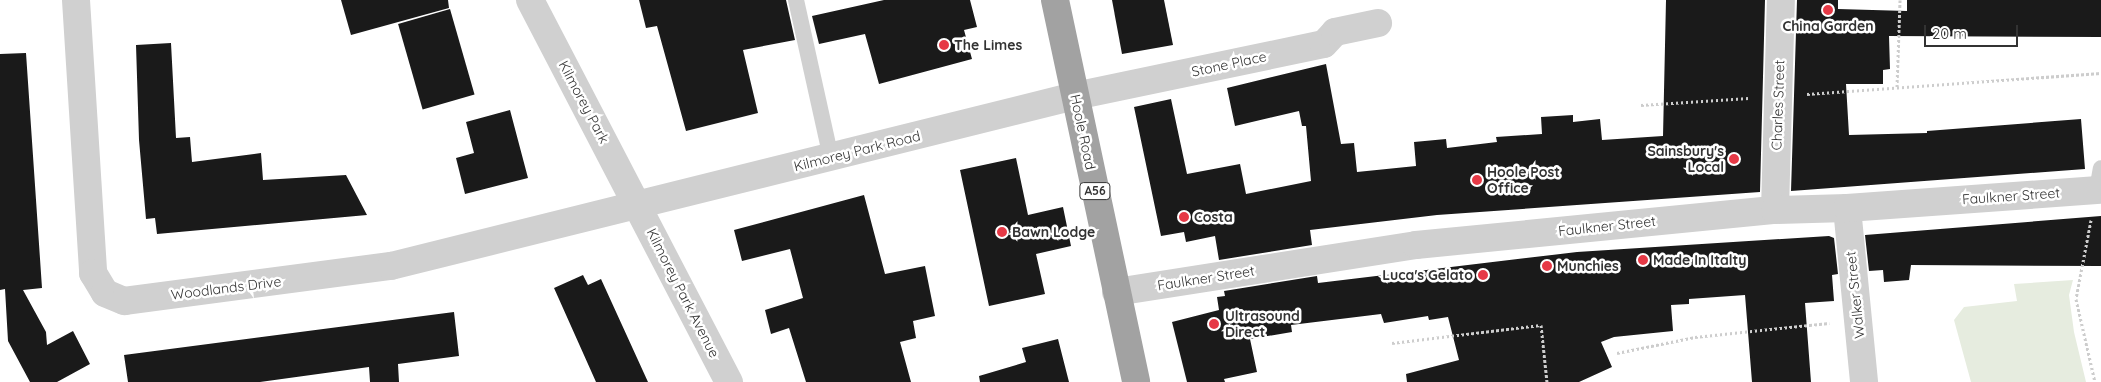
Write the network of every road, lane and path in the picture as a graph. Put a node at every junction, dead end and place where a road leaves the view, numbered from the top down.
1 (76, 0) edge
2 (530, 0) edge
3 (796, 0) edge
4 (1055, 0) edge
5 (1781, 0) edge
6 (1900, 0) edge
7 (1378, 23) dead end
8 (2101, 73) edge
9 (1897, 87) junction
10 (1075, 96) junction
11 (1779, 96) junction
12 (1641, 105) dead end
13 (831, 158) junction
14 (2100, 183) edge
15 (638, 204) junction
16 (1847, 208) junction
17 (1775, 210) junction
18 (1116, 292) junction
19 (1858, 320) junction
20 (1392, 343) dead end
21 (1617, 353) dead end
22 (730, 382) edge
23 (1136, 382) edge
24 (1547, 382) edge
25 (1864, 382) edge
26 (2095, 382) edge

1 - 15 street, Woodlands Drive
2 - 15 street, Kilmorey Park
3 - 13 lane
4 - 10 highway, Hoole Road / A56
5 - 11 street, Charles Street
6 - 9 path
7 - 10 street, Stone Place
8 - 9 path
9 - 11 path
10 - 13 street, Kilmorey Park Road
10 - 18 highway, Hoole Road / A56
11 - 12 path
11 - 17 street, Charles Street
13 - 15 street, Kilmorey Park Road
14 - 16 street, Faulkner Street
14 - 26 path
15 - 22 street, Kilmorey Park Avenue
16 - 17 street, Faulkner Street
16 - 19 street, Walker Street
17 - 18 street, Faulkner Street
18 - 23 highway, Hoole Road / A56
19 - 21 path
19 - 25 street, Walker Street
20 - 24 path

